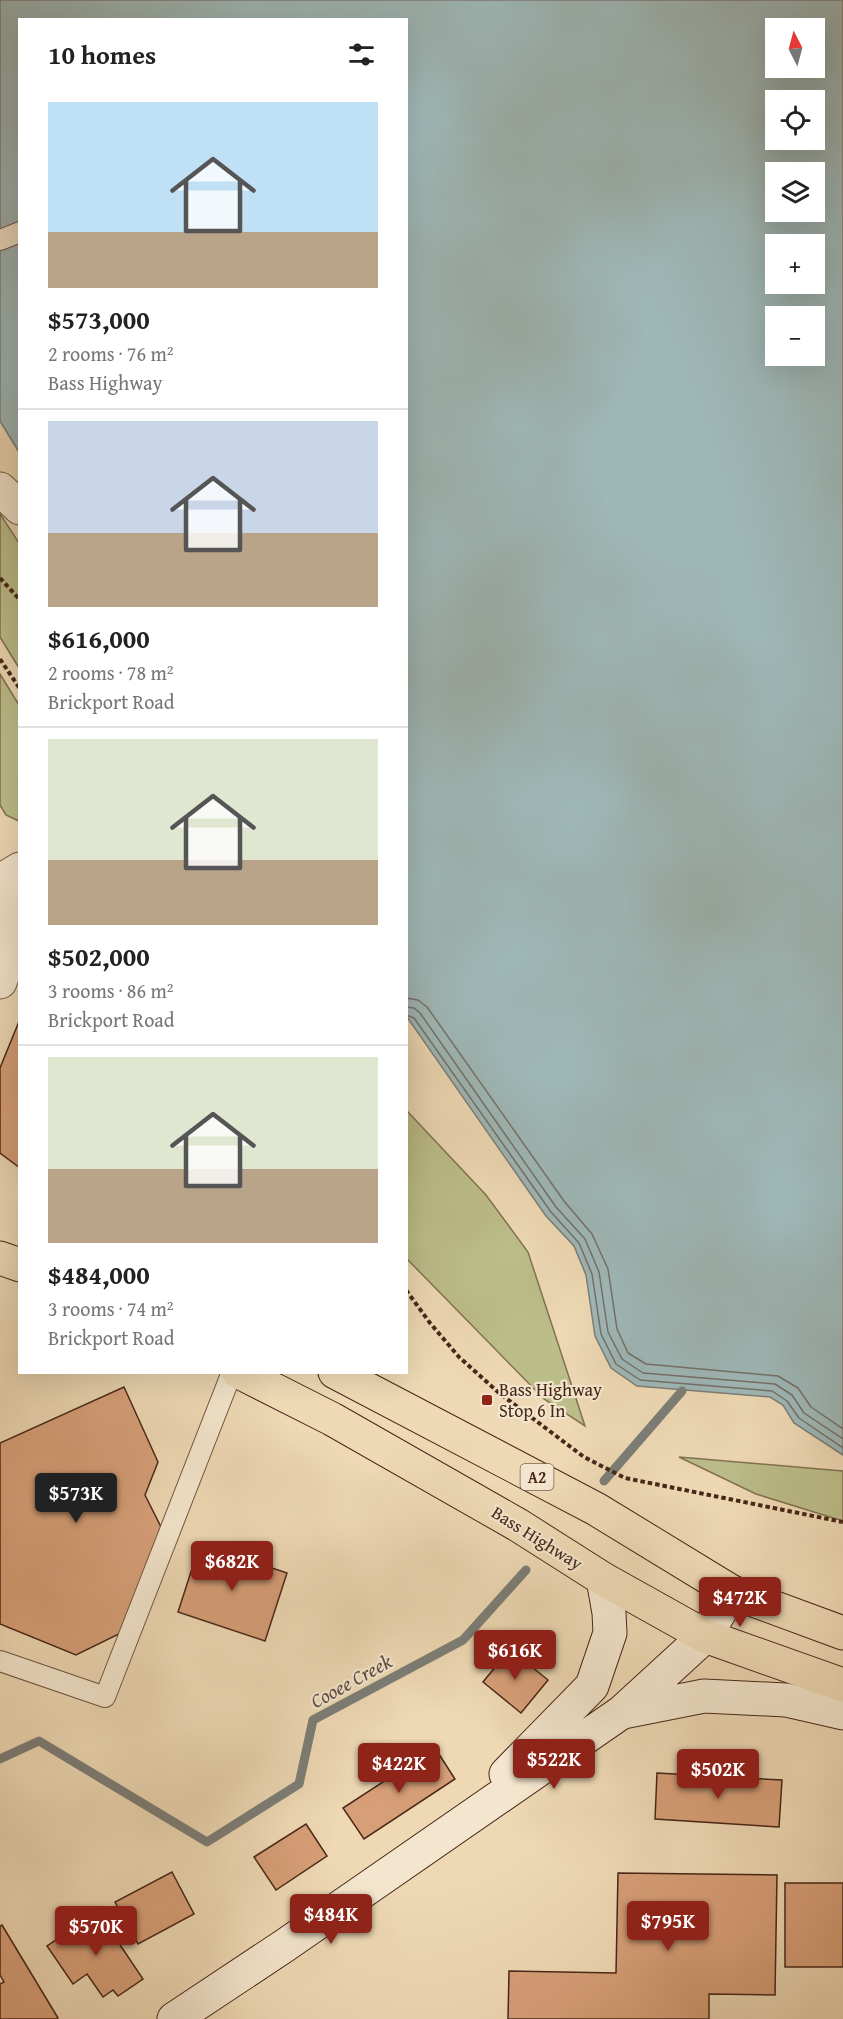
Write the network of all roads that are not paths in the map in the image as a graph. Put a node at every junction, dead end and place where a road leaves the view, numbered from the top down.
1 (18, 233) edge
2 (0, 240) edge
3 (0, 489) edge
4 (18, 506) edge
5 (10, 866) edge
6 (0, 982) edge
7 (0, 1258) edge
8 (18, 1264) edge
9 (231, 1374) edge
10 (243, 1374) edge
11 (339, 1374) edge
12 (603, 1579) junction
13 (732, 1592) junction
14 (843, 1633) edge
15 (705, 1636) junction
16 (0, 1661) edge
17 (843, 1685) edge
18 (622, 1712) junction
19 (843, 1713) edge
20 (457, 1825) junction
21 (174, 2019) edge

1 - 2 lane
3 - 4 street
5 - 6 street
7 - 8 highway
9 - 16 lane
10 - 12 highway, Bass Highway
11 - 13 highway, A2
12 - 15 highway, Bass Highway
12 - 20 street
13 - 14 highway, A2
13 - 15 street
15 - 17 highway, Bass Highway
15 - 18 street
18 - 19 street
18 - 20 street
20 - 21 street

